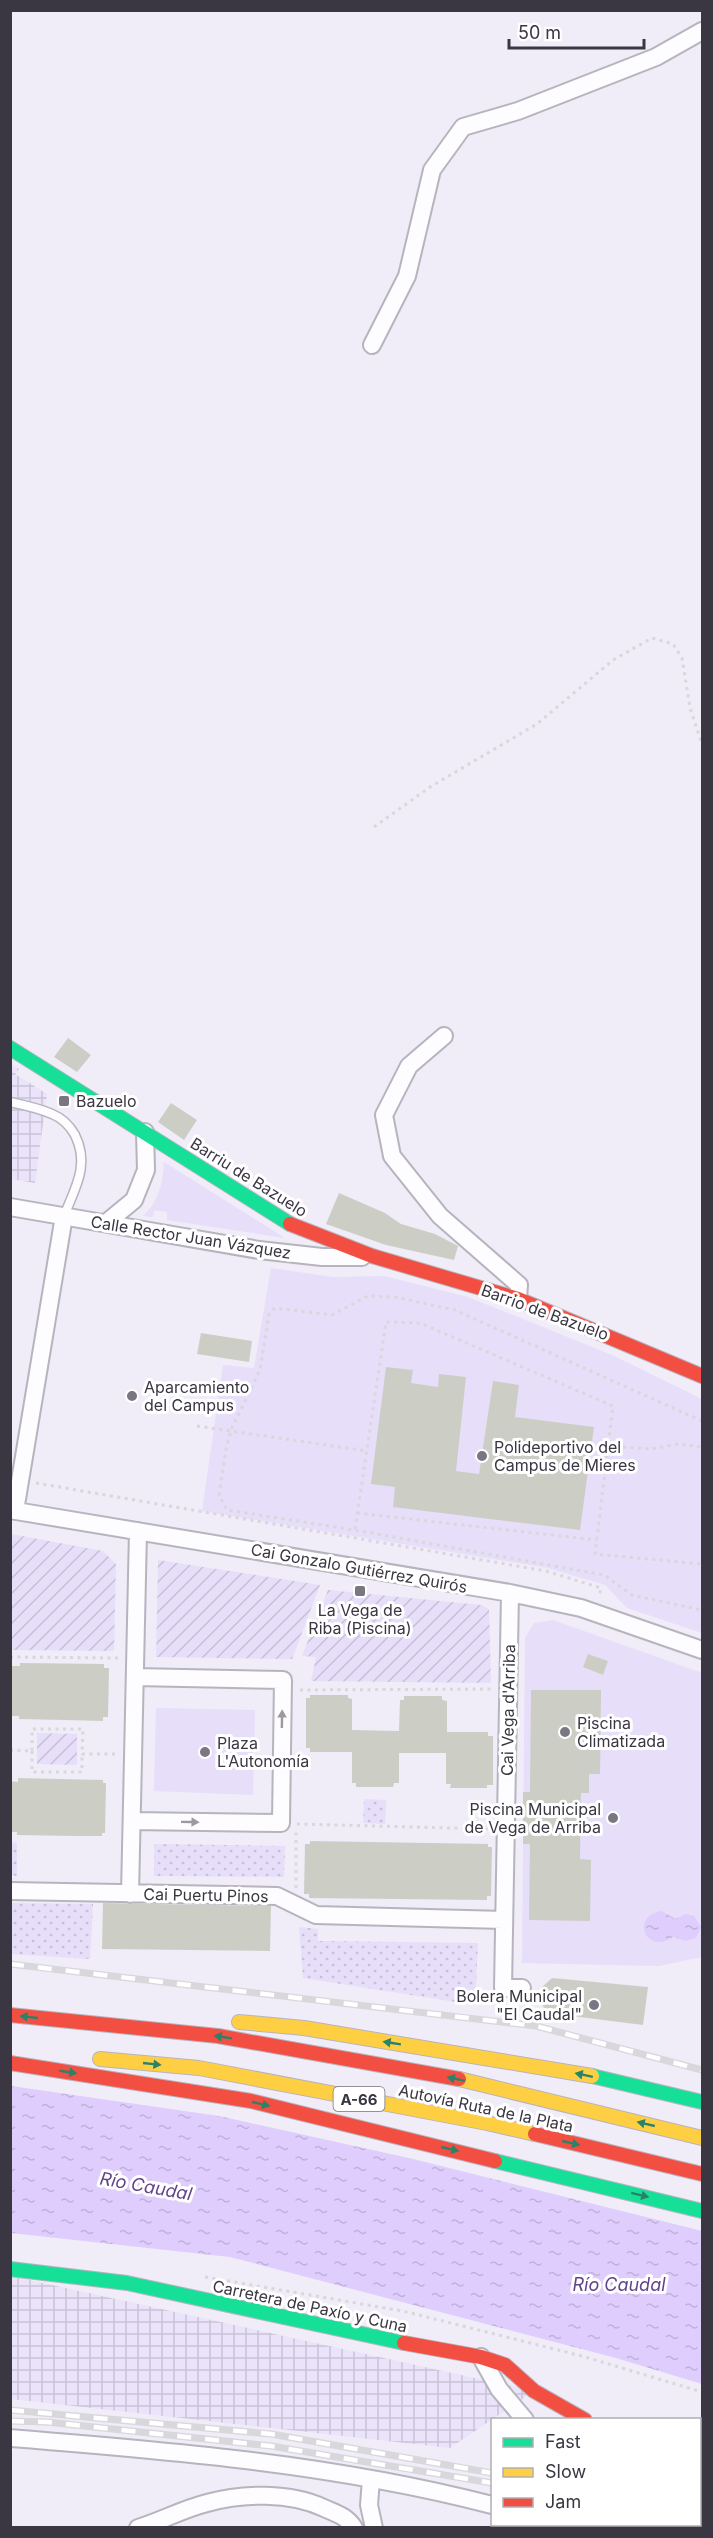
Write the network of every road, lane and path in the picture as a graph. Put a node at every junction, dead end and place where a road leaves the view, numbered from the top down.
1 (702, 31) edge
2 (372, 345) dead end
3 (702, 744) edge
4 (374, 827) dead end
5 (444, 1036) dead end
6 (10, 1048) edge
7 (10, 1102) edge
8 (145, 1132) junction
9 (10, 1207) edge
10 (64, 1216) junction
11 (106, 1223) junction
12 (372, 1256) junction
13 (518, 1299) junction
14 (680, 1367) junction
15 (702, 1376) edge
16 (702, 1381) edge
17 (702, 1421) edge
18 (196, 1426) dead end
19 (231, 1430) junction
20 (608, 1446) junction
21 (702, 1447) edge
22 (367, 1451) junction
23 (20, 1480) junction
24 (13, 1510) edge
25 (357, 1513) junction
26 (355, 1530) junction
27 (138, 1531) junction
28 (597, 1540) junction
29 (702, 1564) edge
30 (510, 1593) junction
31 (702, 1610) edge
32 (594, 1613) junction
33 (702, 1650) edge
34 (10, 1657) edge
35 (135, 1658) junction
36 (135, 1677) junction
37 (508, 1689) junction
38 (283, 1690) junction
39 (10, 1750) edge
40 (32, 1750) junction
41 (82, 1754) junction
42 (133, 1755) junction
43 (132, 1821) junction
44 (289, 1824) junction
45 (506, 1830) junction
46 (10, 1891) edge
47 (130, 1894) junction
48 (296, 1904) junction
49 (504, 1920) junction
50 (522, 1988) dead end
51 (10, 2004) edge
52 (34, 2004) dead end
53 (10, 2015) edge
54 (222, 2020) dead end
55 (10, 2051) edge
56 (33, 2052) dead end
57 (81, 2057) dead end
58 (10, 2063) edge
59 (702, 2102) edge
60 (702, 2138) edge
61 (702, 2174) edge
62 (702, 2211) edge
63 (10, 2268) edge
64 (204, 2277) dead end
65 (481, 2357) junction
66 (702, 2392) edge
67 (523, 2418) edge
68 (581, 2418) edge
69 (10, 2438) edge
70 (371, 2479) junction
71 (491, 2505) edge
72 (138, 2528) edge
73 (354, 2528) edge
74 (374, 2528) edge

1 - 2 street
3 - 4 path
5 - 13 street
6 - 8 main road
7 - 10 lane
8 - 11 street
8 - 12 main road, Barriu de Bazuelo
9 - 10 street, Calle Rector Juan Vázquez
10 - 11 street, Calle Rector Juan Vázquez
10 - 23 street
11 - 12 street, Calle Rector Juan Vázquez
12 - 13 main road, Barrio de Bazuelo
13 - 14 main road, Barrio de Bazuelo
14 - 15 main road
14 - 16 main road
17 - 19 path
18 - 19 path
19 - 22 path
19 - 26 path
20 - 21 path
20 - 22 path
20 - 28 path
22 - 25 path
23 - 24 street
23 - 32 path
24 - 27 street, Cai Gonzalo Gutiérrez Quirós
25 - 26 path
25 - 28 path
26 - 31 path
27 - 30 street, Cai Gonzalo Gutiérrez Quirós
27 - 35 street
28 - 29 path
30 - 32 street, Cai Gonzalo Gutiérrez Quirós
30 - 37 street, Cai Vega d'Arriba
32 - 33 street, Cai Gonzalo Gutiérrez Quirós
34 - 35 path
35 - 36 street
36 - 38 street
36 - 42 street
37 - 38 path
37 - 45 street, Cai Vega d'Arriba
44 -> 38 street
39 - 40 path
40 - 41 path
40 - 41 path
41 - 42 path
42 - 43 street
43 -> 44 street
43 - 47 street
44 - 45 path
44 - 48 path
45 - 49 street, Cai Vega d'Arriba
46 - 47 street, Cai Puertu Pinos
47 - 48 street, Cai Puertu Pinos
48 - 49 street, Cai Puertu Pinos
49 - 50 street, Cai Vega d'Arriba
51 - 52 main road
60 -> 53 main road, Autovía Ruta de la Plata / A-66
59 -> 54 main road
55 - 56 main road
57 -> 61 main road, Autovía Ruta de la Plata / A-66
58 -> 62 main road
63 - 65 main road, Carretera de Paxío y Cuna
64 - 66 path
65 - 67 street
65 - 68 main road, Carretera de Paxío y Cuna
69 - 70 street
70 - 71 street
70 - 74 street
72 - 73 street

